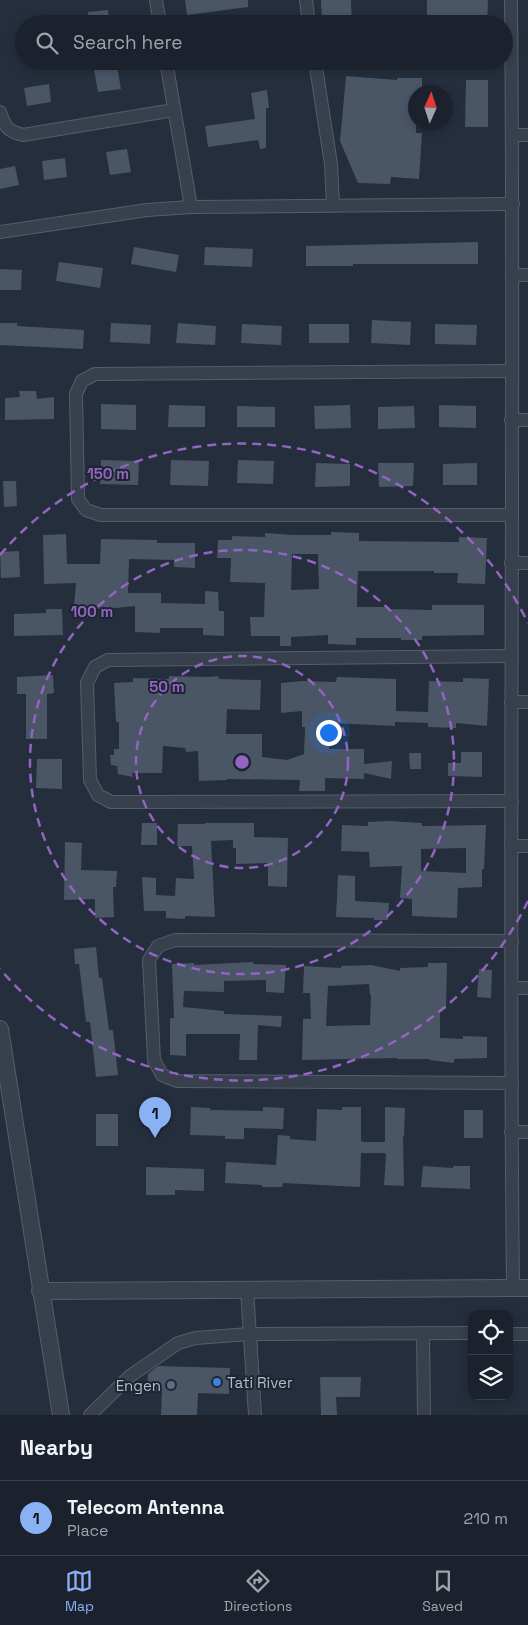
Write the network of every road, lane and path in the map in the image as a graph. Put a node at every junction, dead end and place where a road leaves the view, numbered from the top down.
1 (156, 0) edge
2 (306, 0) edge
3 (511, 0) edge
4 (158, 15) edge
5 (308, 15) edge
6 (510, 15) edge
7 (167, 70) edge
8 (316, 70) edge
9 (509, 70) edge
10 (174, 110) junction
11 (0, 112) edge
12 (512, 135) junction
13 (528, 135) edge
14 (513, 204) junction
15 (333, 206) junction
16 (191, 207) junction
17 (0, 232) edge
18 (512, 275) junction
19 (528, 276) edge
20 (512, 372) junction
21 (512, 420) junction
22 (528, 420) edge
23 (512, 515) junction
24 (511, 563) junction
25 (528, 563) edge
26 (512, 656) junction
27 (512, 702) junction
28 (528, 702) edge
29 (512, 801) junction
30 (511, 846) junction
31 (528, 846) edge
32 (512, 941) junction
33 (512, 988) junction
34 (528, 988) edge
35 (0, 1029) edge
36 (512, 1084) junction
37 (5, 1093) edge
38 (511, 1132) junction
39 (528, 1132) edge
40 (246, 1288) junction
41 (521, 1288) edge
42 (40, 1291) junction
43 (423, 1333) junction
44 (468, 1333) edge
45 (249, 1334) junction
46 (513, 1334) edge
47 (528, 1334) edge
48 (61, 1415) edge
49 (90, 1415) edge
50 (255, 1415) edge
51 (424, 1415) edge

1 - 4 street
2 - 5 street
3 - 6 street
7 - 10 street
8 - 15 street
9 - 12 street
10 - 11 street
10 - 16 street
12 - 13 street
12 - 14 street
14 - 15 street
14 - 18 street
15 - 16 street
16 - 17 street
18 - 19 street
18 - 20 street
20 - 21 street
20 - 23 street
21 - 22 street
21 - 23 street
23 - 24 street
24 - 25 street
24 - 26 street
26 - 27 street
26 - 29 street
27 - 28 street
27 - 29 street
29 - 30 street
30 - 31 street
30 - 32 street
32 - 33 street
32 - 36 street
33 - 34 street
33 - 36 street
35 - 37 street
36 - 38 street
37 - 42 street
38 - 39 street
38 - 41 street
40 - 41 street
40 - 42 street
40 - 45 street
42 - 48 street
43 - 44 street
43 - 45 street
43 - 51 street
45 - 49 street
45 - 50 street
46 - 47 street

